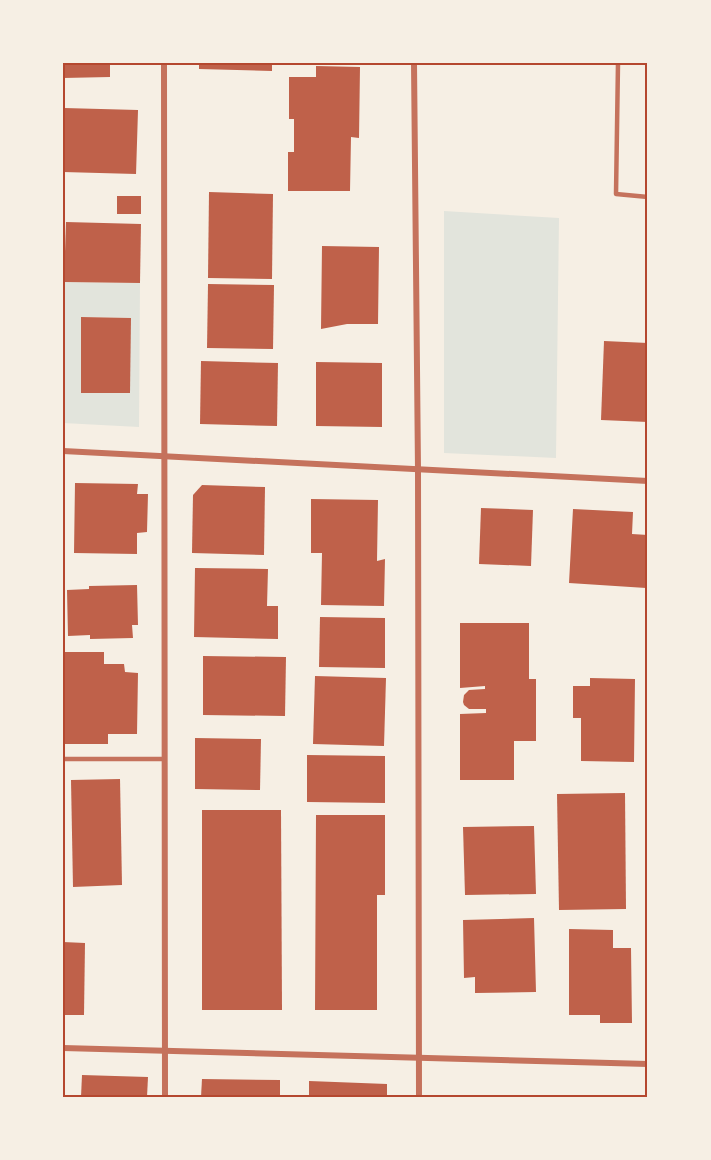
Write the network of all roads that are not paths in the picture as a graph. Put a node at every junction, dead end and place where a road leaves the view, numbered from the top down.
1 (164, 63) edge
2 (414, 63) edge
3 (618, 63) edge
4 (648, 197) edge
5 (63, 451) edge
6 (164, 456) junction
7 (418, 469) junction
8 (648, 481) edge
9 (63, 759) edge
10 (164, 759) junction
11 (63, 1048) edge
12 (165, 1050) junction
13 (419, 1058) junction
14 (648, 1064) edge
15 (165, 1097) edge
16 (418, 1097) edge

1 - 6 street
2 - 7 street
3 - 4 lane
5 - 6 street
6 - 7 street
6 - 10 street
7 - 8 street
7 - 13 street
9 - 10 lane
10 - 12 street
11 - 12 street
12 - 13 street
12 - 15 street
13 - 14 street
13 - 16 street

